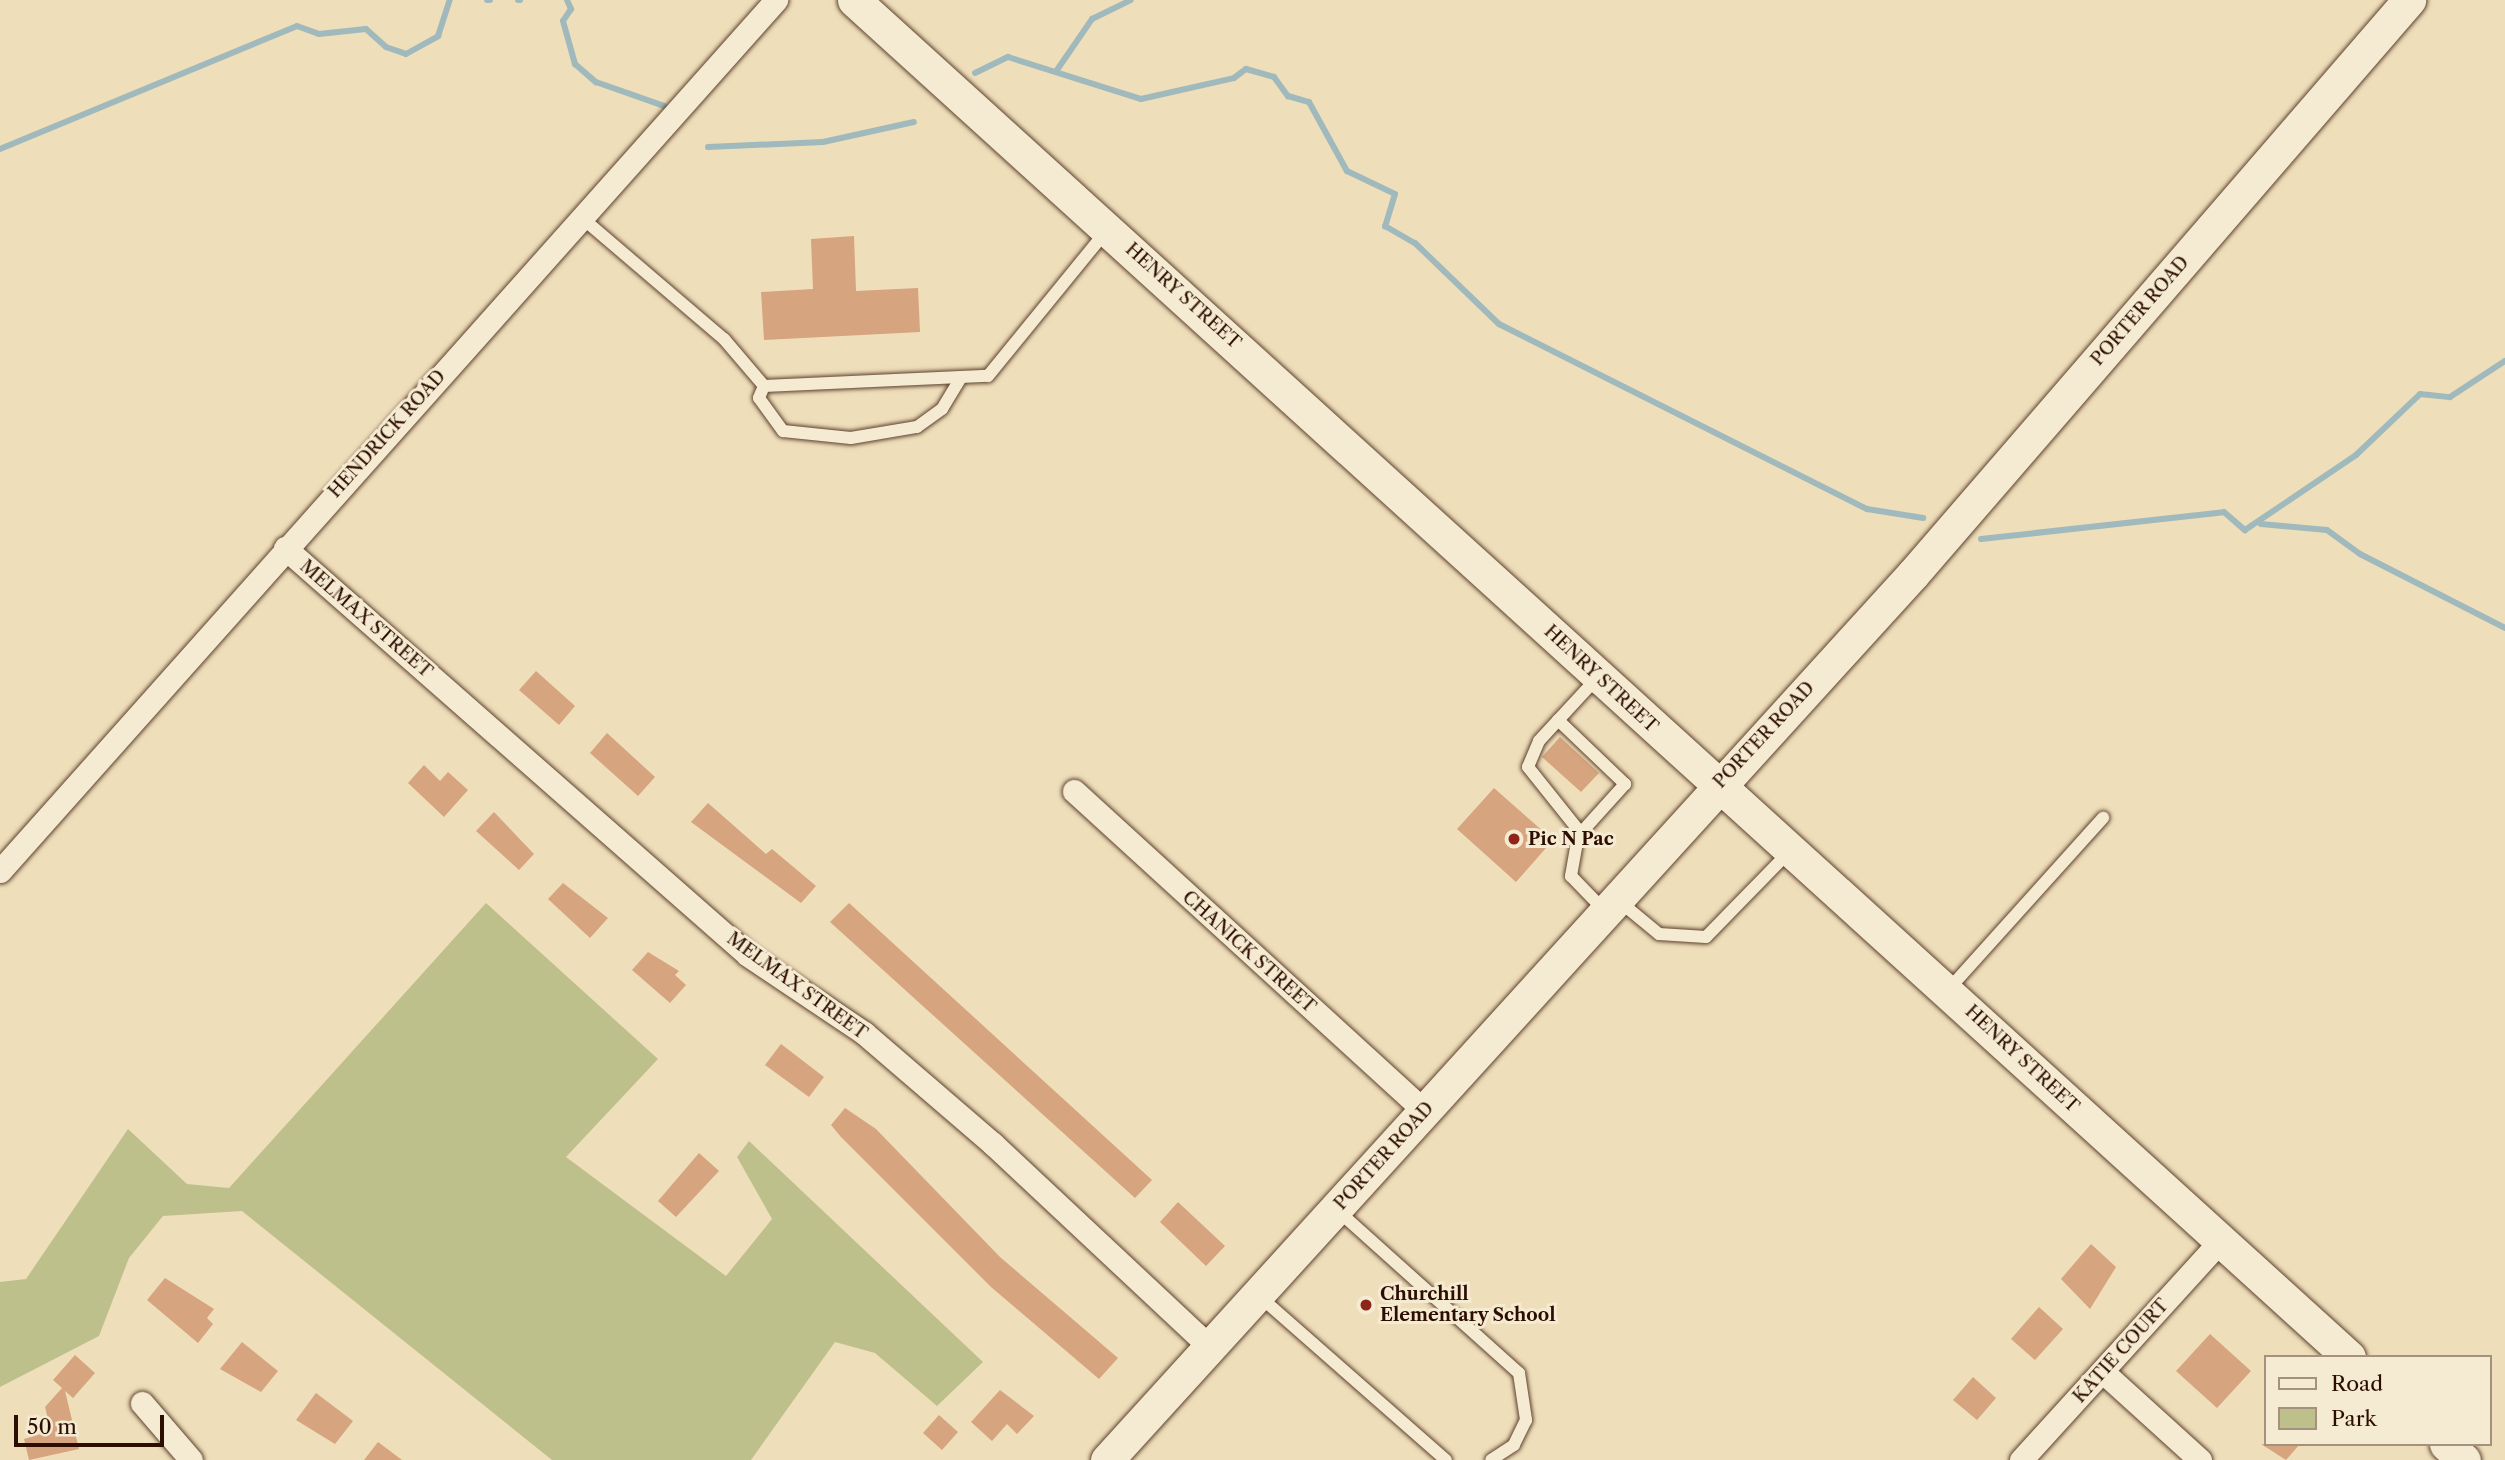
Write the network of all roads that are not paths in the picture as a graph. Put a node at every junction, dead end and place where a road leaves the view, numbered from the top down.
1 (776, 0) edge
2 (854, 0) edge
3 (2409, 0) edge
4 (581, 217) junction
5 (1108, 229) junction
6 (961, 377) junction
7 (764, 386) junction
8 (285, 548) junction
9 (1599, 676) junction
10 (1558, 720) junction
11 (1718, 786) junction
12 (1074, 791) dead end
13 (2104, 818) dead end
14 (1580, 834) junction
15 (1791, 850) junction
16 (0, 871) edge
17 (1610, 905) junction
18 (1947, 990) junction
19 (1425, 1112) junction
20 (1336, 1209) junction
21 (2220, 1241) junction
22 (1258, 1294) junction
23 (1210, 1348) junction
24 (2347, 1355) edge
25 (2103, 1372) junction
26 (142, 1403) dead end
27 (2448, 1446) edge
28 (191, 1460) edge
29 (1107, 1460) edge
30 (1446, 1460) edge
31 (1491, 1460) edge
32 (2021, 1460) edge
33 (2200, 1460) edge
34 (2464, 1460) edge

1 - 4 street, HENDRICK ROAD
2 - 5 street, HENRY STREET
3 - 11 street, PORTER ROAD
4 - 7 lane
4 - 8 street, HENDRICK ROAD
5 - 6 lane
5 - 9 street, HENRY STREET
6 - 7 lane
6 - 7 lane
8 - 16 street, HENDRICK ROAD
8 - 23 street, MELMAX STREET
9 - 10 lane
9 - 11 street, HENRY STREET
10 - 14 lane
10 - 14 lane
11 - 15 street, HENRY STREET
11 - 17 street, PORTER ROAD
12 - 19 street, CHANICK STREET
13 - 18 lane
14 - 17 lane
15 - 17 lane
15 - 18 street, HENRY STREET
17 - 19 street, PORTER ROAD
18 - 21 street, HENRY STREET
19 - 20 street, PORTER ROAD
20 - 22 street, PORTER ROAD
20 - 31 lane
21 - 24 street, HENRY STREET
21 - 25 street, KATIE COURT
22 - 23 street, PORTER ROAD
22 - 30 lane
23 - 29 street, PORTER ROAD
25 - 32 street, KATIE COURT
25 - 33 street
26 - 28 street
27 - 34 street

